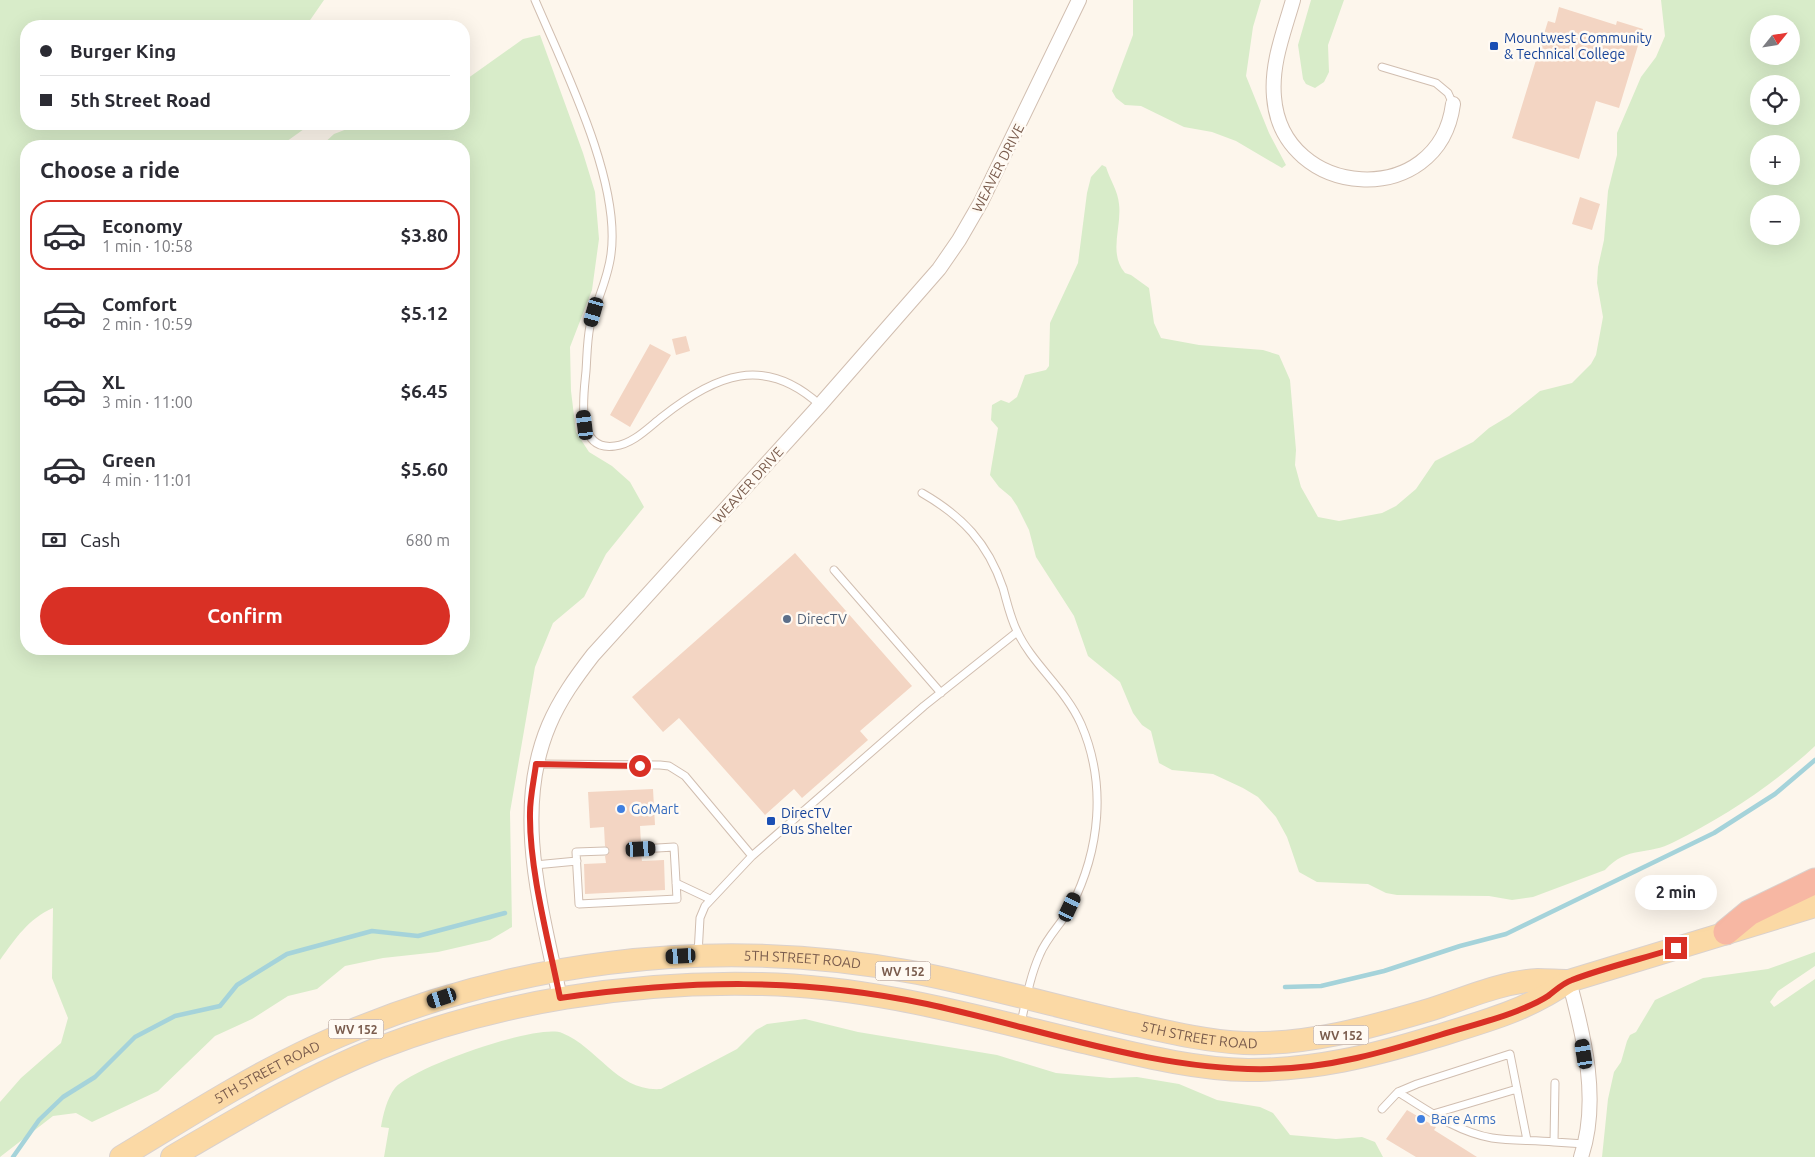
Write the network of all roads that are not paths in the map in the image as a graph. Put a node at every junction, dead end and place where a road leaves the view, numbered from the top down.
1 (535, 0) edge
2 (1079, 0) edge
3 (1293, 0) edge
4 (1382, 68) dead end
5 (1453, 104) joint
6 (820, 405) junction
7 (922, 493) dead end
8 (834, 570) dead end
9 (1017, 632) junction
10 (941, 693) junction
11 (536, 764) junction
12 (641, 849) dead end
13 (605, 850) dead end
14 (752, 856) junction
15 (576, 862) junction
16 (534, 865) junction
17 (1815, 881) edge
18 (676, 882) junction
19 (710, 899) junction
20 (1815, 906) edge
21 (1726, 932) junction
22 (698, 955) junction
23 (554, 970) junction
24 (1569, 981) junction
25 (560, 998) junction
26 (1026, 998) junction
27 (1020, 1026) junction
28 (1554, 1083) dead end
29 (1517, 1089) junction
30 (1398, 1092) junction
31 (1382, 1110) dead end
32 (1433, 1114) junction
33 (1527, 1140) junction
34 (1554, 1142) junction
35 (1583, 1151) edge
36 (122, 1157) edge
37 (172, 1157) edge

1 - 6 lane
2 - 6 street, WEAVER DRIVE
3 - 5 street
4 - 5 lane
6 - 11 street, WEAVER DRIVE
7 - 9 lane
8 - 10 lane
9 - 10 lane
9 - 26 lane
10 - 14 lane
11 - 14 lane
11 - 16 street, WEAVER DRIVE
12 - 18 lane
13 - 15 lane
14 - 19 lane
15 - 16 lane
15 - 18 lane
16 - 23 street, WEAVER DRIVE
17 - 21 highway
18 - 19 lane
19 - 22 lane
20 - 21 main road, 5TH STREET ROAD / WV 152
21 - 24 main road, 5TH STREET ROAD / WV 152
22 - 23 main road, 5TH STREET ROAD / WV 152
22 - 26 main road, 5TH STREET ROAD / WV 152
23 - 25 street, WEAVER DRIVE
23 - 36 main road, 5TH STREET ROAD / WV 152
24 - 26 main road, 5TH STREET ROAD / WV 152
24 - 27 main road, 5TH STREET ROAD / WV 152
24 - 35 street
25 - 27 main road, 5TH STREET ROAD / WV 152
25 - 37 main road, 5TH STREET ROAD / WV 152
26 - 27 lane
28 - 34 lane
29 - 30 lane
29 - 32 lane
29 - 33 lane
30 - 31 lane
30 - 32 lane
32 - 33 lane
33 - 34 lane
34 - 35 lane

